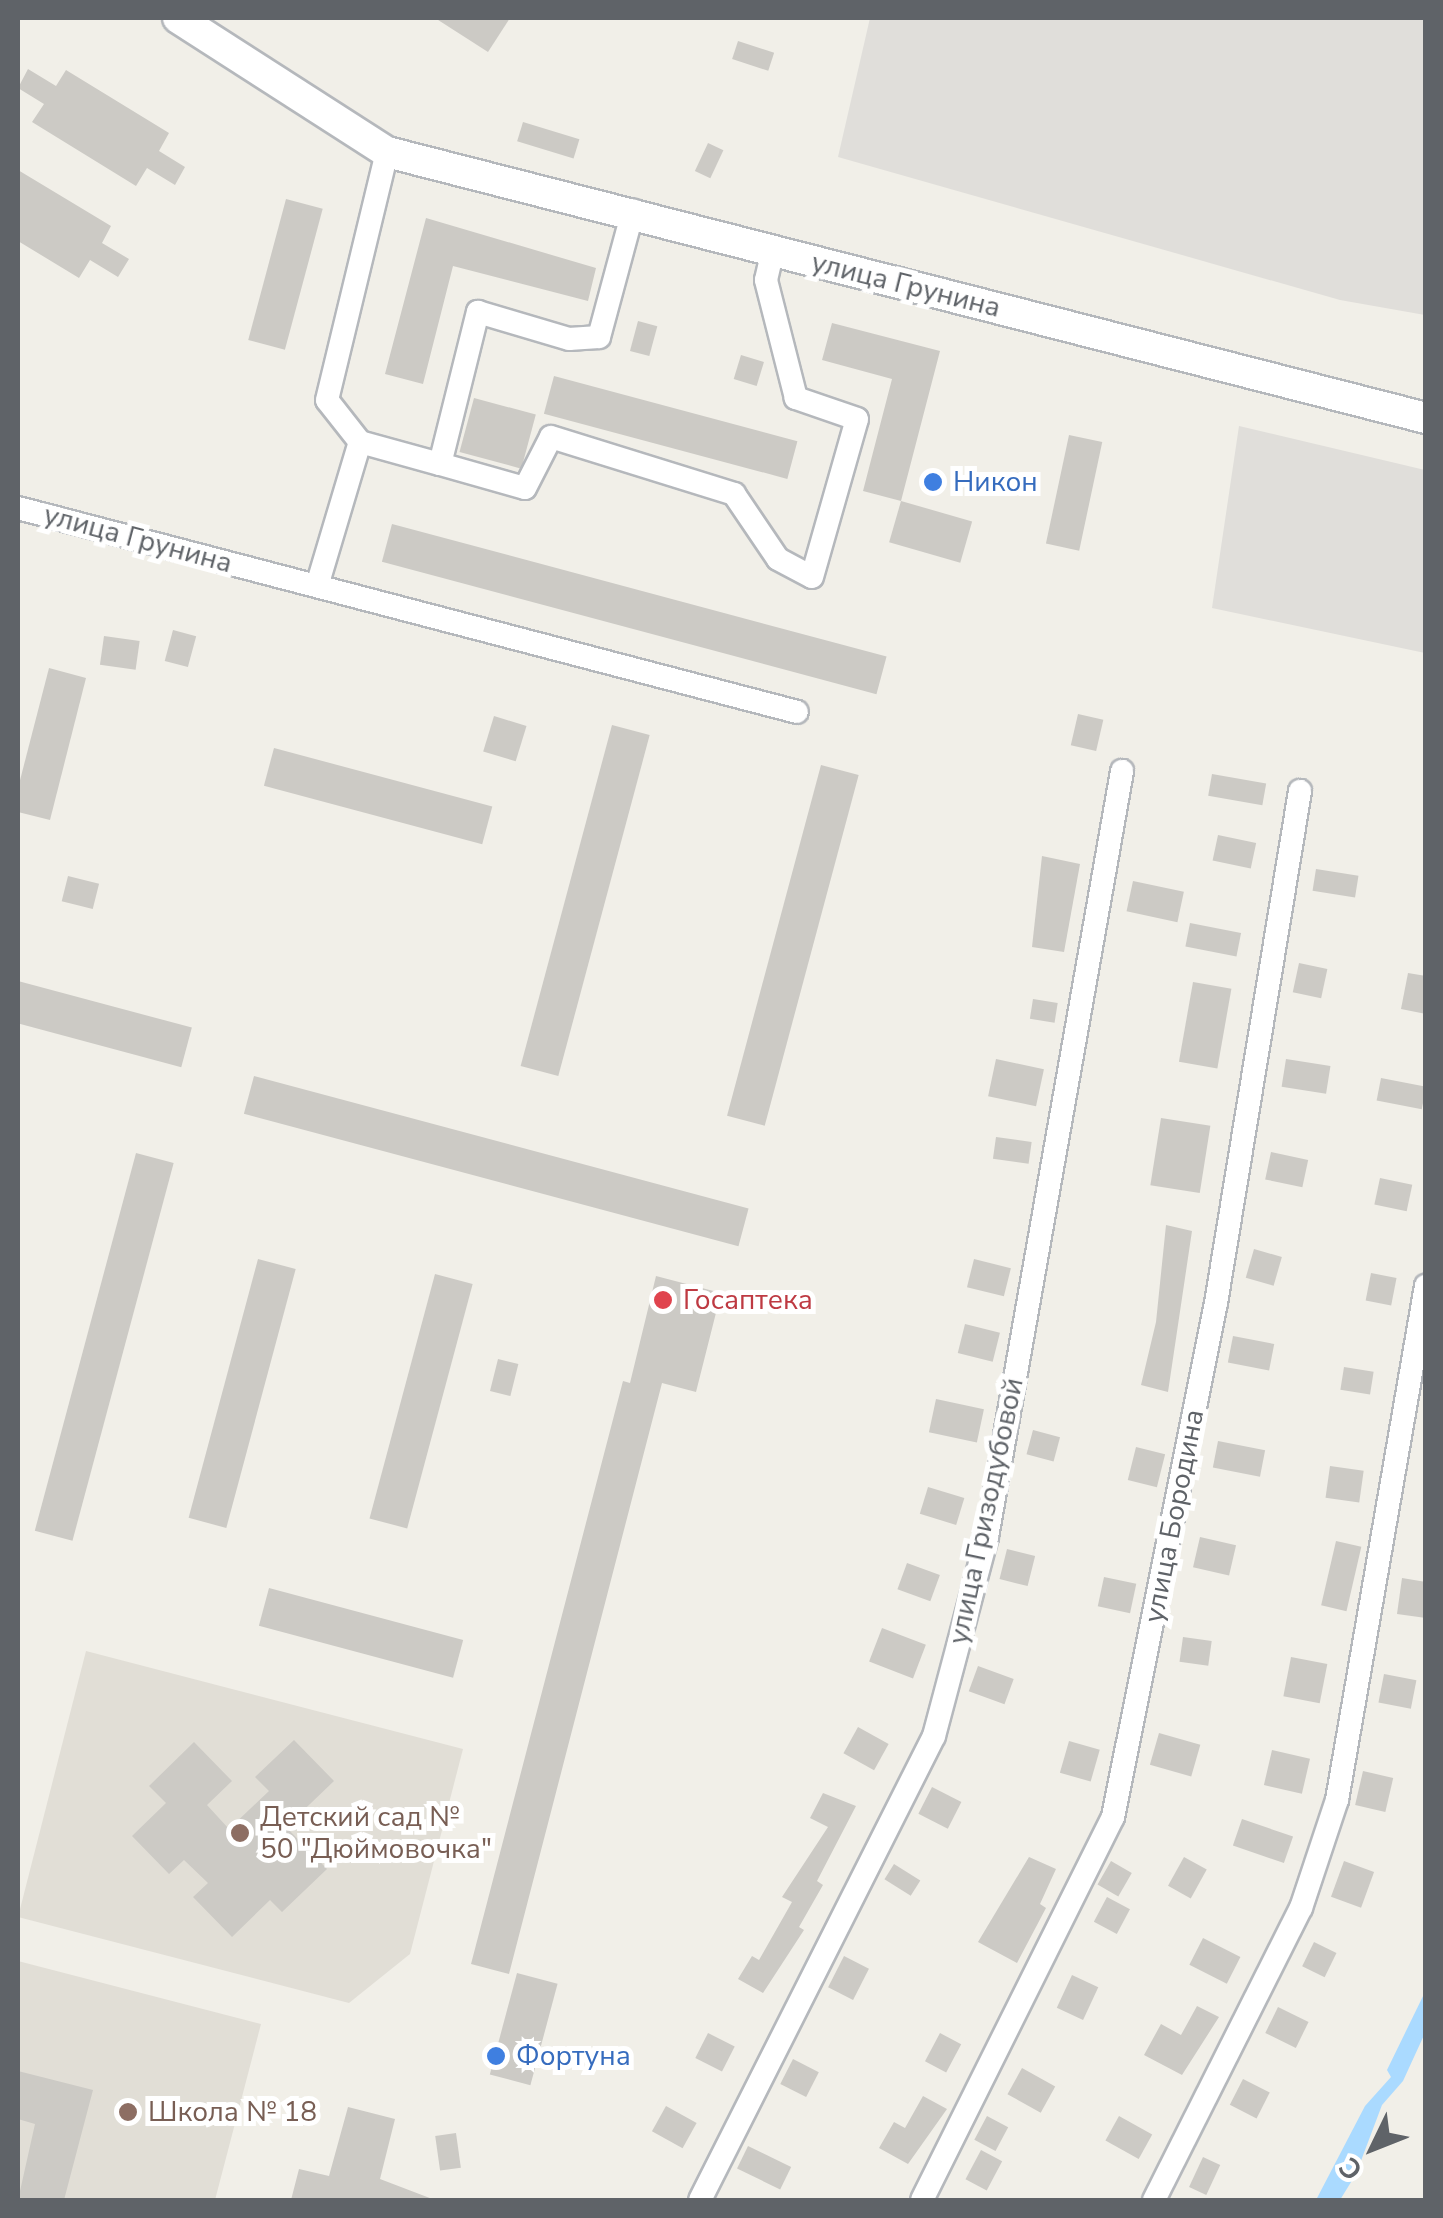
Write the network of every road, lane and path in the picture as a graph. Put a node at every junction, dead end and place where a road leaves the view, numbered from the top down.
1 (178, 18) edge
2 (387, 152) junction
3 (633, 211) junction
4 (772, 250) junction
5 (1426, 418) edge
6 (360, 442) junction
7 (440, 464) junction
8 (18, 508) edge
9 (316, 586) junction
10 (797, 712) dead end
11 (1122, 771) dead end
12 (1300, 791) dead end
13 (1426, 1286) edge
14 (700, 2200) edge
15 (922, 2200) edge
16 (1154, 2200) edge

1 - 2 street, улица Грунина
2 - 3 street, улица Грунина
2 - 6 street
3 - 4 street, улица Грунина
3 - 7 street
4 - 5 street, улица Грунина
4 - 7 street
6 - 7 street
6 - 9 street
8 - 9 street, улица Грунина
9 - 10 street, улица Грунина
11 - 14 street, улица Гризодубовой
12 - 15 street, улица Бородина
13 - 16 street

